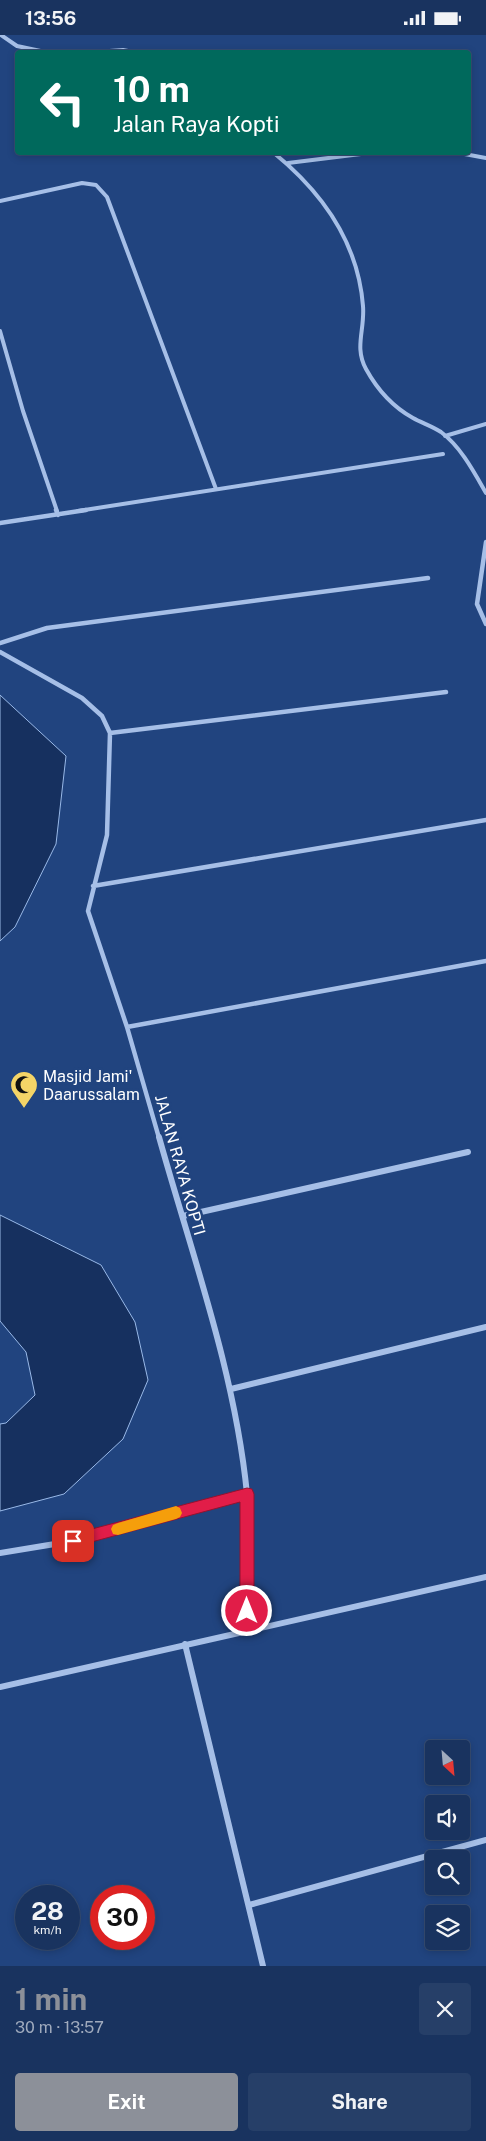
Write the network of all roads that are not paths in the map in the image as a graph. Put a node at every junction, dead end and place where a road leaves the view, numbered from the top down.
1 (1, 35) edge
2 (36, 50) edge
3 (277, 155) edge
4 (353, 155) edge
5 (470, 155) edge
6 (486, 158) edge
7 (288, 163) junction
8 (0, 201) edge
9 (0, 331) edge
10 (486, 424) edge
11 (446, 436) junction
12 (443, 454) dead end
13 (216, 489) junction
14 (486, 493) edge
15 (58, 515) junction
16 (0, 523) edge
17 (486, 542) edge
18 (428, 578) dead end
19 (486, 624) edge
20 (0, 643) edge
21 (0, 652) edge
22 (446, 692) dead end
23 (110, 733) junction
24 (486, 820) edge
25 (93, 886) junction
26 (486, 961) edge
27 (127, 1027) junction
28 (468, 1152) dead end
29 (183, 1216) junction
30 (486, 1327) edge
31 (231, 1389) junction
32 (247, 1494) junction
33 (0, 1553) edge
34 (486, 1577) edge
35 (246, 1631) junction
36 (185, 1644) junction
37 (0, 1687) edge
38 (486, 1840) edge
39 (249, 1905) junction
40 (263, 1966) edge

1 - 2 street
3 - 7 street
4 - 7 street
5 - 6 street
7 - 11 street
8 - 13 street
9 - 15 street
10 - 11 street
11 - 14 street
12 - 13 street
13 - 15 street
15 - 16 street
17 - 19 street
18 - 20 street
21 - 23 street
22 - 23 street
23 - 25 street, JALAN RAYA KOPTI
24 - 25 street
25 - 27 street, JALAN RAYA KOPTI
26 - 27 street
27 - 29 street, JALAN RAYA KOPTI
28 - 29 street
29 - 31 street, JALAN RAYA KOPTI
30 - 31 street
31 - 32 street, JALAN RAYA KOPTI
32 - 33 street
32 - 35 street, JALAN RAYA KOPTI
34 - 35 street
35 - 36 street
36 - 37 street
36 - 39 street
38 - 39 street
39 - 40 street

